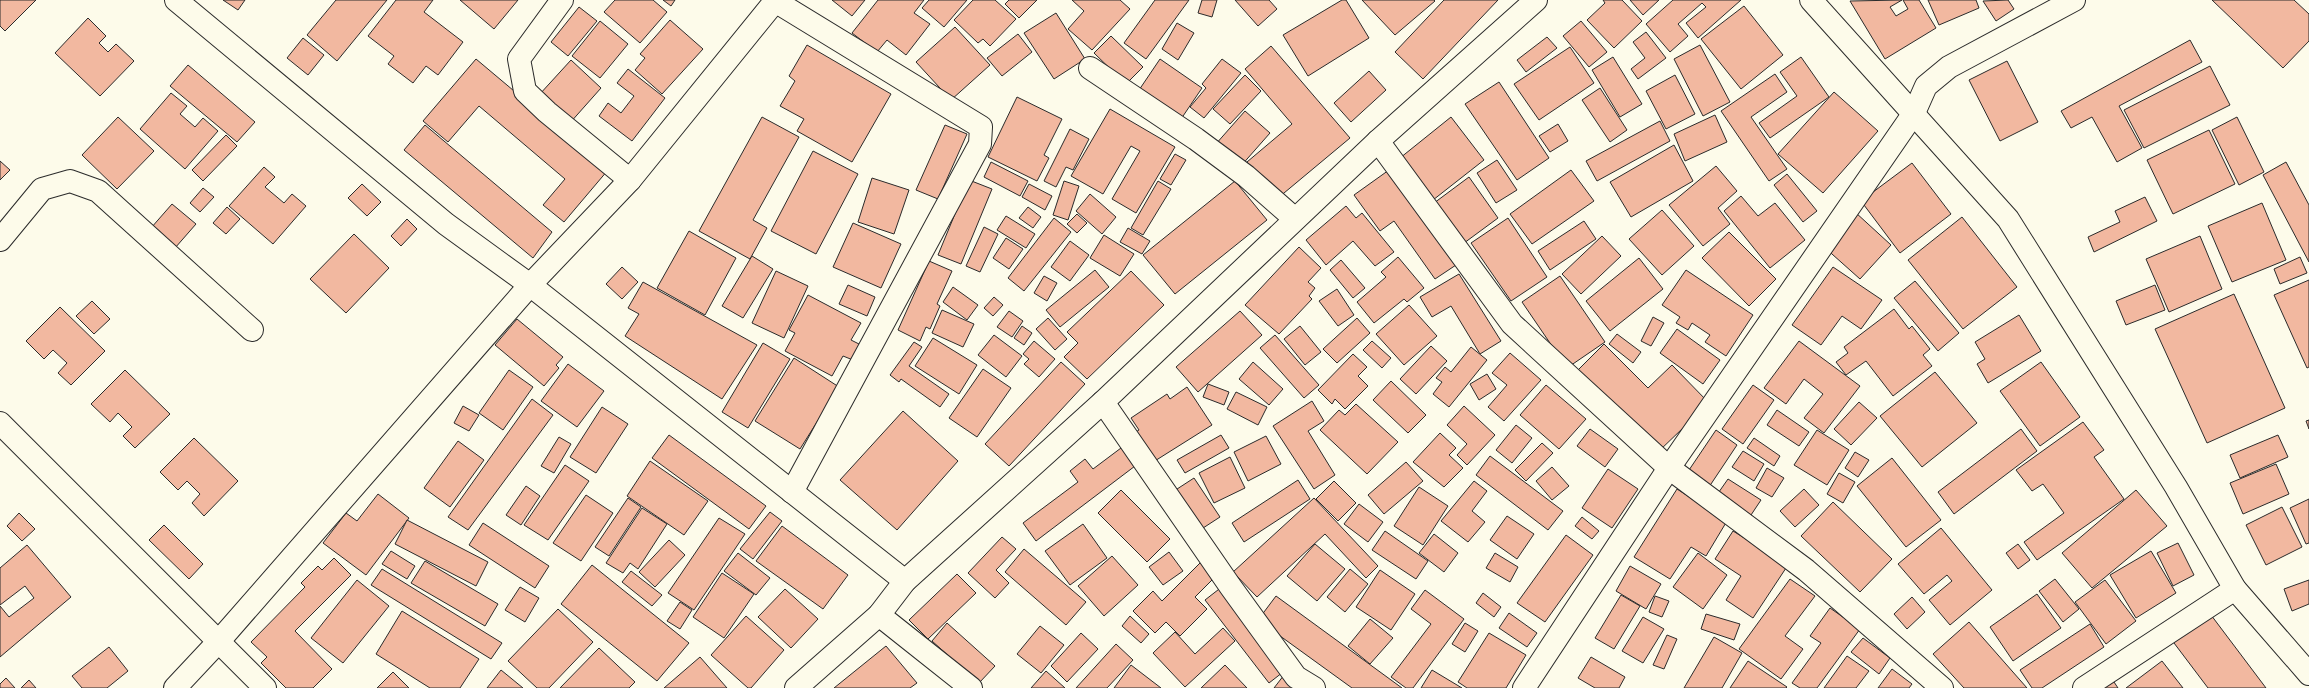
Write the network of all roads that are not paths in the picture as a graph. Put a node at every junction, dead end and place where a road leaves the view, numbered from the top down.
1 (176, 0) edge
2 (562, 0) edge
3 (776, 0) edge
4 (1811, 0) edge
5 (2074, 0) edge
6 (1526, 3) edge
7 (1090, 68) dead end
8 (1914, 113) junction
9 (1378, 140) junction
10 (630, 180) junction
11 (1295, 219) junction
12 (0, 240) edge
13 (530, 285) junction
14 (252, 330) dead end
15 (1103, 402) junction
16 (0, 423) edge
17 (1669, 468) junction
18 (792, 492) junction
19 (905, 581) junction
20 (2235, 589) junction
21 (879, 615) junction
22 (219, 642) junction
23 (2309, 674) edge
24 (175, 688) edge
25 (265, 688) edge
26 (796, 688) edge
27 (970, 688) edge
28 (1314, 688) edge
29 (1524, 688) edge
30 (1942, 688) edge
31 (2084, 688) edge

1 - 13 street
2 - 10 street
3 - 10 street
3 - 18 street
4 - 8 street
5 - 8 street
6 - 9 street
7 - 11 street
8 - 17 street
8 - 20 street
9 - 11 street
9 - 17 street
10 - 13 street
11 - 15 street
12 - 14 street
13 - 18 street
13 - 22 street
15 - 19 street
15 - 28 street
16 - 22 street
17 - 29 street
17 - 30 street
18 - 19 street
19 - 21 street
20 - 23 street
20 - 31 street
21 - 26 street
21 - 27 street
22 - 24 street
22 - 25 street

